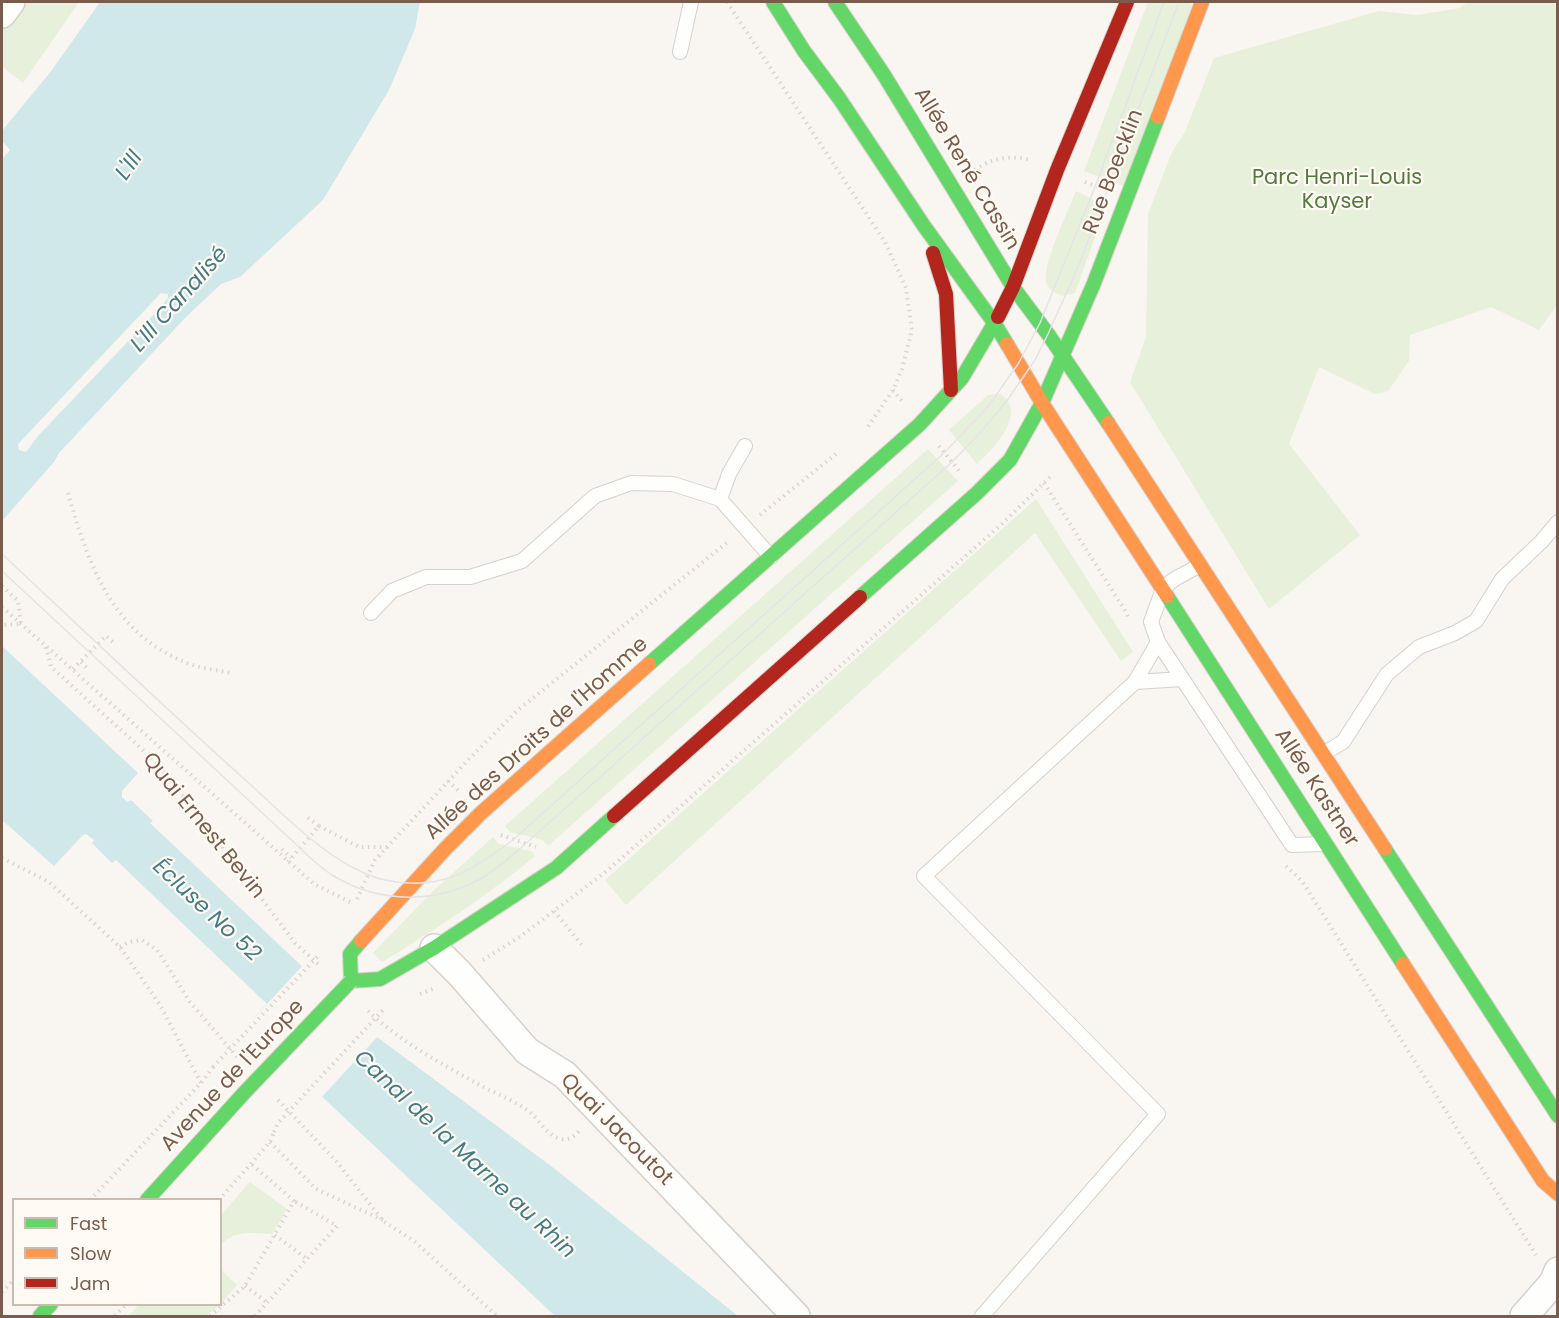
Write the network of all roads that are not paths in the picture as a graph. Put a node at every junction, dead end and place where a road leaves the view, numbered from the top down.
1 (11, 2) edge
2 (691, 2) edge
3 (773, 2) edge
4 (836, 2) edge
5 (1127, 2) edge
6 (1202, 2) edge
7 (2, 14) edge
8 (680, 52) dead end
9 (924, 225) junction
10 (1013, 287) junction
11 (995, 324) junction
12 (1063, 356) junction
13 (951, 390) junction
14 (1042, 403) junction
15 (745, 446) dead end
16 (720, 498) junction
17 (1557, 522) edge
18 (771, 557) junction
19 (1200, 565) junction
20 (1163, 589) junction
21 (371, 613) dead end
22 (1158, 642) junction
23 (1182, 679) junction
24 (1135, 682) junction
25 (1323, 754) junction
26 (1326, 844) junction
27 (434, 948) junction
28 (351, 981) junction
29 (1557, 1116) edge
30 (1557, 1194) edge
31 (149, 1198) edge
32 (1555, 1277) edge
33 (796, 1317) edge
34 (982, 1317) edge
35 (1524, 1317) edge

1 - 7 street
2 - 8 lane
3 - 9 main road
4 - 10 main road, Allée René Cassin
5 - 10 main road
6 - 12 main road, Rue Boecklin
9 - 11 main road
9 - 13 main road
10 - 11 main road, Allée des Droits de l'Homme
10 - 12 main road, Allée René Cassin
11 - 13 main road, Allée des Droits de l'Homme
11 - 14 main road
12 - 14 main road
12 - 19 main road, Allée Kastner
13 - 18 main road, Allée des Droits de l'Homme
14 - 20 main road, Allée Kastner
14 - 27 main road
15 - 16 lane
16 - 18 lane
16 - 21 lane
17 - 25 lane
18 - 28 main road, Allée des Droits de l'Homme
19 - 20 lane
19 - 25 main road, Allée Kastner
20 - 22 lane
20 - 26 main road, Allée Kastner
22 - 23 lane
22 - 24 lane
23 - 24 lane
23 - 26 lane
24 - 34 lane
25 - 29 main road, Allée Kastner
26 - 30 main road, Allée Kastner
27 - 28 main road
27 - 33 street, Quai Jacoutot
28 - 31 main road, Avenue de l'Europe, bridge
32 - 35 street

